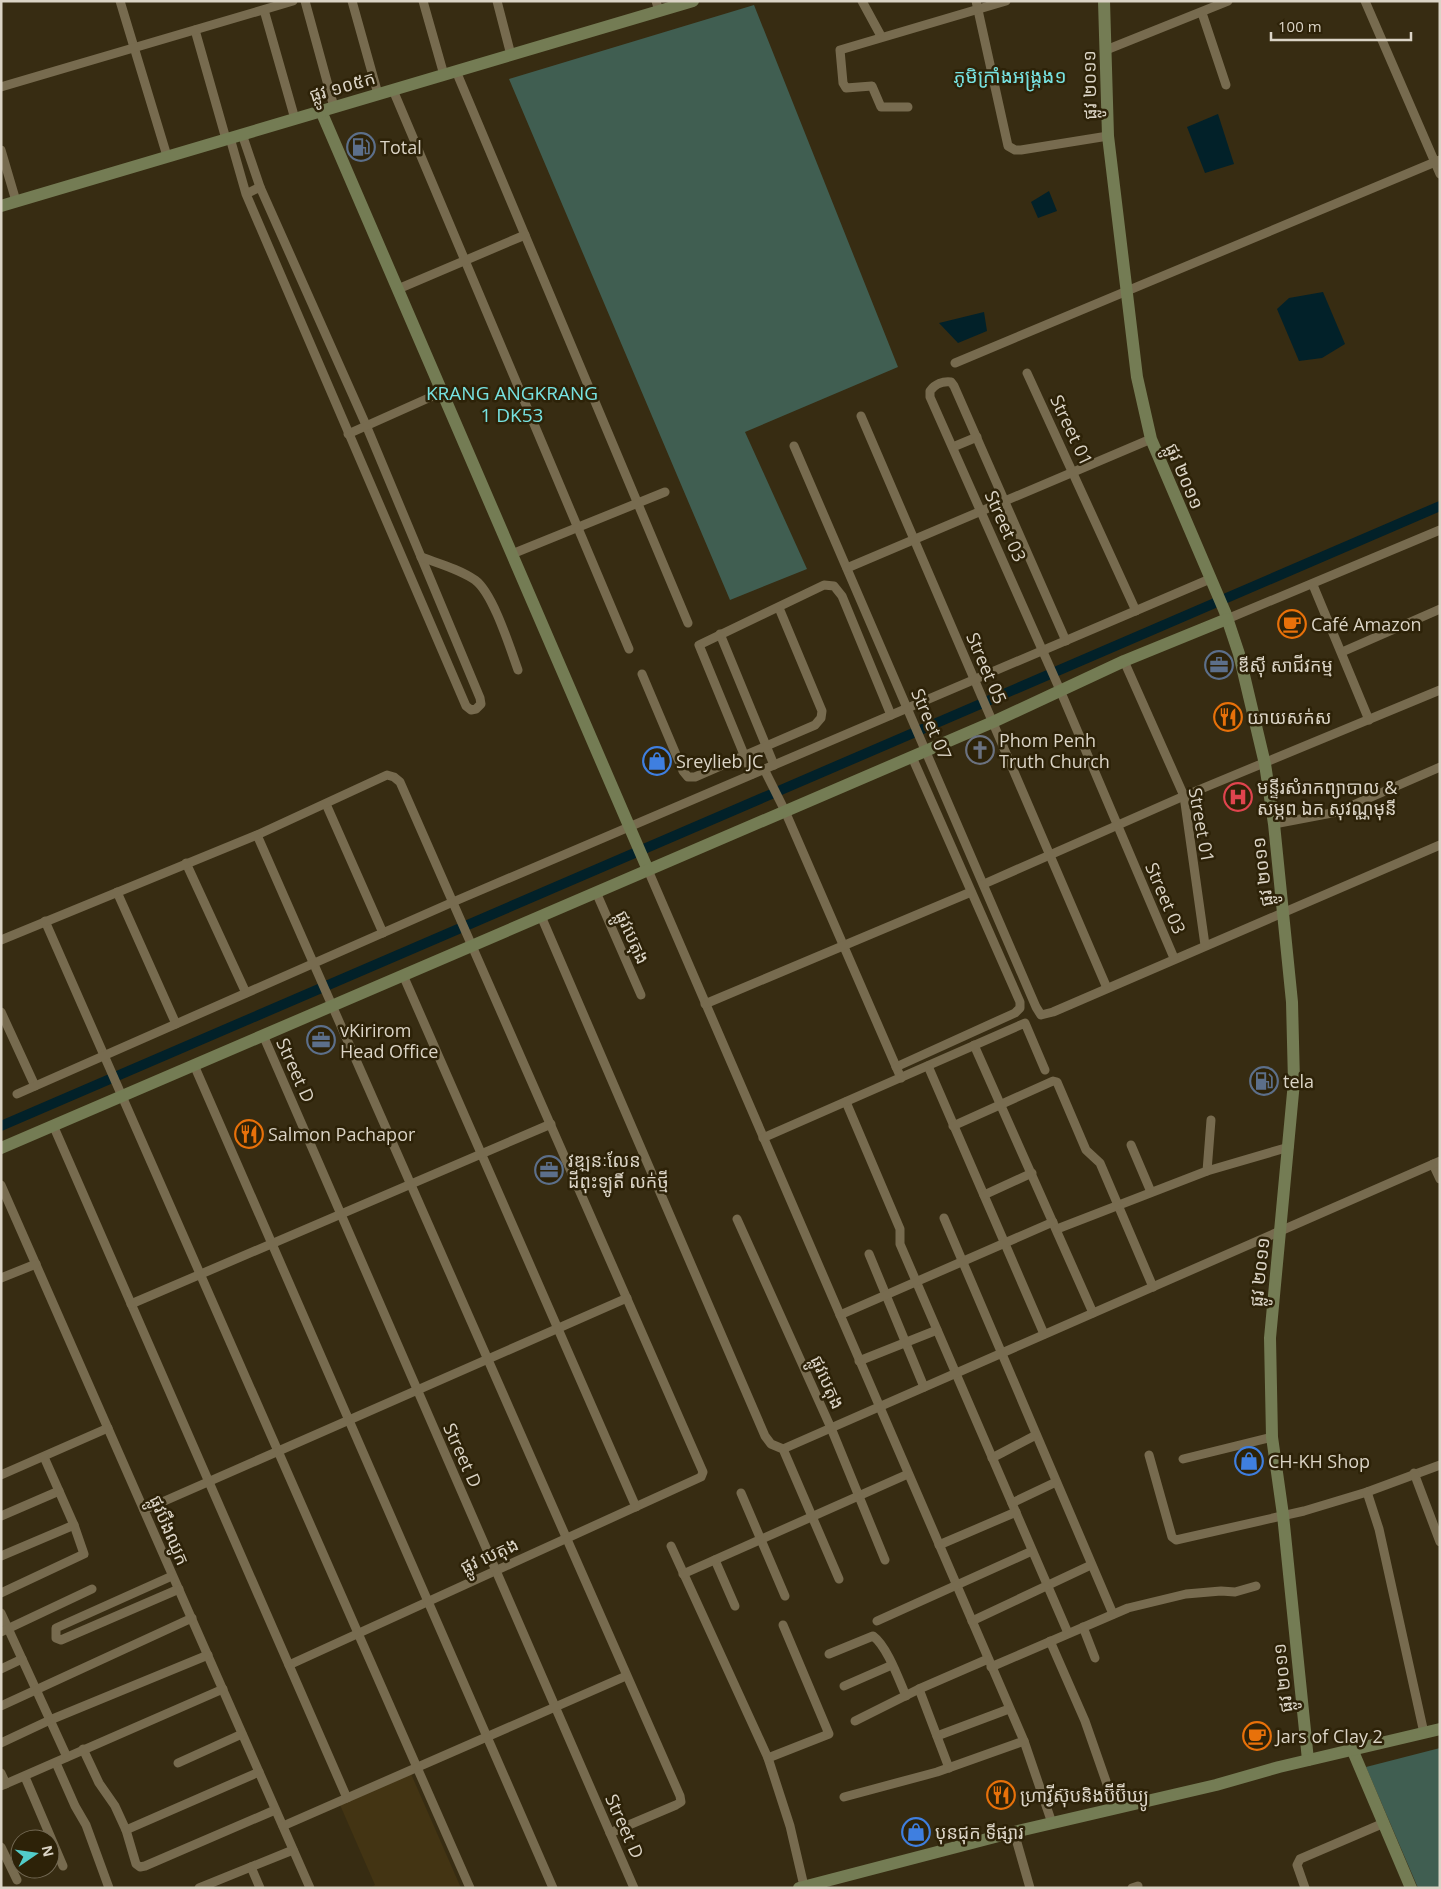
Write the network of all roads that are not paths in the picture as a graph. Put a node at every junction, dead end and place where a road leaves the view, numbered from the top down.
1 (120, 1) edge
2 (293, 1) edge
3 (305, 1) edge
4 (352, 1) edge
5 (423, 1) edge
6 (497, 1) edge
7 (693, 1) edge
8 (862, 1) edge
9 (1006, 1) edge
10 (1104, 1) edge
11 (1228, 1) edge
12 (1365, 1) edge
13 (658, 6) edge
14 (977, 6) edge
15 (264, 10) junction
16 (1202, 13) junction
17 (195, 30) junction
18 (881, 36) junction
19 (133, 48) junction
20 (1106, 50) junction
21 (511, 55) junction
22 (450, 73) junction
23 (1226, 85) dead end
24 (1, 87) edge
25 (393, 90) junction
26 (378, 94) junction
27 (334, 107) junction
28 (908, 107) dead end
29 (321, 111) junction
30 (295, 118) junction
31 (1108, 136) junction
32 (233, 137) junction
33 (1, 150) edge
34 (167, 156) junction
35 (1437, 161) edge
36 (1440, 174) edge
37 (260, 187) junction
38 (246, 194) junction
39 (16, 201) junction
40 (1, 206) edge
41 (525, 235) junction
42 (465, 260) junction
43 (398, 289) junction
44 (1127, 290) junction
45 (955, 363) dead end
46 (1027, 373) dead end
47 (442, 392) junction
48 (861, 416) dead end
49 (366, 425) junction
50 (348, 434) junction
51 (977, 437) junction
52 (1150, 439) junction
53 (794, 446) dead end
54 (953, 447) junction
55 (1074, 472) junction
56 (664, 492) dead end
57 (1005, 501) junction
58 (638, 503) junction
59 (982, 511) junction
60 (578, 527) junction
61 (1440, 530) edge
62 (914, 540) junction
63 (512, 554) junction
64 (422, 557) junction
65 (847, 568) junction
66 (1212, 582) junction
67 (1313, 585) junction
68 (779, 608) junction
69 (1440, 610) edge
70 (1136, 611) junction
71 (1226, 615) junction
72 (688, 623) dead end
73 (720, 634) junction
74 (1066, 641) junction
75 (629, 649) dead end
76 (1044, 652) junction
77 (1342, 652) junction
78 (1124, 661) junction
79 (518, 670) dead end
80 (642, 674) dead end
81 (975, 682) junction
82 (1060, 689) junction
83 (1440, 690) edge
84 (909, 712) junction
85 (891, 715) junction
86 (991, 719) junction
87 (1369, 720) junction
88 (766, 746) junction
89 (924, 748) junction
90 (744, 755) junction
91 (912, 757) junction
92 (1264, 764) junction
93 (774, 765) junction
94 (1440, 767) edge
95 (766, 773) junction
96 (752, 774) junction
97 (1184, 796) junction
98 (326, 804) junction
99 (783, 807) junction
100 (1274, 824) junction
101 (1118, 825) junction
102 (630, 830) junction
103 (257, 835) junction
104 (1440, 845) edge
105 (1050, 855) junction
106 (186, 863) junction
107 (646, 866) junction
108 (984, 884) junction
109 (117, 892) junction
110 (596, 892) junction
111 (971, 892) junction
112 (455, 906) junction
113 (1284, 912) junction
114 (542, 916) junction
115 (45, 921) junction
116 (383, 933) junction
117 (1, 940) edge
118 (471, 942) junction
119 (1205, 945) junction
120 (844, 947) junction
121 (1174, 958) junction
122 (314, 966) junction
123 (403, 975) junction
124 (1107, 988) junction
125 (246, 993) junction
126 (641, 995) dead end
127 (330, 1003) junction
128 (705, 1004) junction
129 (1, 1012) edge
130 (176, 1024) junction
131 (263, 1035) junction
132 (974, 1045) junction
133 (106, 1057) junction
134 (194, 1065) junction
135 (928, 1066) junction
136 (896, 1068) junction
137 (1046, 1070) dead end
138 (901, 1078) junction
139 (35, 1086) junction
140 (122, 1093) junction
141 (17, 1094) dead end
142 (846, 1102) junction
143 (1002, 1104) junction
144 (1210, 1120) dead end
145 (551, 1124) junction
146 (53, 1125) junction
147 (953, 1126) junction
148 (763, 1138) junction
149 (1130, 1145) dead end
150 (1289, 1147) junction
151 (1, 1148) edge
152 (481, 1154) junction
153 (1436, 1163) edge
154 (1207, 1171) junction
155 (1032, 1173) junction
156 (1440, 1179) edge
157 (410, 1184) junction
158 (1, 1185) edge
159 (1151, 1192) junction
160 (984, 1195) junction
161 (1118, 1204) junction
162 (341, 1214) junction
163 (944, 1218) dead end
164 (737, 1219) dead end
165 (1055, 1226) junction
166 (1281, 1229) junction
167 (1004, 1242) junction
168 (272, 1244) junction
169 (869, 1254) dead end
170 (962, 1261) junction
171 (36, 1264) junction
172 (201, 1274) junction
173 (1, 1278) edge
174 (915, 1281) junction
175 (1153, 1287) junction
176 (886, 1294) junction
177 (627, 1298) junction
178 (131, 1304) junction
179 (1093, 1312) junction
180 (840, 1315) junction
181 (558, 1328) junction
182 (937, 1330) junction
183 (1044, 1334) junction
184 (905, 1342) junction
185 (1001, 1353) junction
186 (487, 1359) junction
187 (859, 1361) junction
188 (955, 1373) junction
189 (924, 1387) junction
190 (417, 1390) junction
191 (879, 1406) junction
192 (349, 1420) junction
193 (108, 1428) junction
194 (830, 1428) junction
195 (1036, 1435) junction
196 (1272, 1437) junction
197 (784, 1449) junction
198 (278, 1451) junction
199 (1149, 1455) dead end
200 (44, 1457) junction
201 (992, 1458) junction
202 (1183, 1459) dead end
203 (1440, 1465) edge
204 (908, 1474) junction
205 (1414, 1474) junction
206 (1, 1475) edge
207 (209, 1481) junction
208 (1056, 1482) junction
209 (60, 1491) junction
210 (1367, 1492) junction
211 (741, 1493) dead end
212 (858, 1496) junction
213 (1012, 1503) junction
214 (636, 1507) junction
215 (144, 1510) junction
216 (1016, 1512) junction
217 (1283, 1515) junction
218 (1, 1516) edge
219 (812, 1517) junction
220 (74, 1525) junction
221 (566, 1539) junction
222 (761, 1539) junction
223 (1440, 1542) edge
224 (939, 1545) junction
225 (671, 1546) dead end
226 (1032, 1551) junction
227 (1, 1556) edge
228 (715, 1560) junction
229 (886, 1560) dead end
230 (1091, 1565) junction
231 (496, 1570) junction
232 (683, 1574) junction
233 (172, 1576) junction
234 (839, 1579) dead end
235 (956, 1586) junction
236 (1048, 1586) junction
237 (1256, 1586) dead end
238 (92, 1589) dead end
239 (179, 1589) junction
240 (1, 1594) edge
241 (785, 1596) dead end
242 (428, 1601) junction
243 (735, 1606) dead end
244 (1, 1613) edge
245 (1113, 1614) junction
246 (192, 1618) junction
247 (877, 1621) dead end
248 (972, 1621) junction
249 (783, 1625) dead end
250 (1082, 1627) junction
251 (5, 1631) edge
252 (358, 1633) junction
253 (1068, 1634) junction
254 (1050, 1641) junction
255 (829, 1654) dead end
256 (208, 1655) junction
257 (1096, 1658) dead end
258 (22, 1659) junction
259 (990, 1663) junction
260 (289, 1664) junction
261 (892, 1665) junction
262 (1, 1669) edge
263 (626, 1676) junction
264 (844, 1686) dead end
265 (36, 1689) junction
266 (223, 1689) junction
267 (919, 1689) junction
268 (906, 1696) junction
269 (1, 1706) edge
270 (555, 1707) junction
271 (1010, 1709) junction
272 (50, 1720) junction
273 (855, 1720) dead end
274 (1440, 1729) edge
275 (1424, 1733) junction
276 (242, 1734) junction
277 (937, 1736) junction
278 (487, 1737) junction
279 (1024, 1741) junction
280 (1, 1743) edge
281 (83, 1749) junction
282 (1352, 1749) junction
283 (67, 1757) junction
284 (768, 1758) junction
285 (1308, 1760) junction
286 (56, 1763) junction
287 (178, 1763) dead end
288 (417, 1768) junction
289 (949, 1768) junction
290 (259, 1772) junction
291 (1, 1773) edge
292 (24, 1776) junction
293 (4, 1785) edge
294 (844, 1797) dead end
295 (347, 1798) junction
296 (1115, 1807) junction
297 (276, 1810) junction
298 (1052, 1823) junction
299 (1384, 1823) junction
300 (283, 1826) junction
301 (126, 1830) junction
302 (1014, 1832) junction
303 (610, 1833) junction
304 (1, 1847) edge
305 (293, 1850) junction
306 (63, 1866) dead end
307 (252, 1867) junction
308 (17, 1880) dead end
309 (821, 1885) edge
310 (802, 1887) edge
311 (109, 1888) edge
312 (198, 1888) edge
313 (260, 1888) edge
314 (310, 1888) edge
315 (470, 1888) edge
316 (553, 1888) edge
317 (634, 1888) edge
318 (1030, 1888) edge
319 (1306, 1888) edge
320 (1411, 1888) edge

1 - 19 street
2 - 15 street
3 - 27 street
4 - 26 street
5 - 22 street
6 - 21 street
7 - 13 main road, ផ្លូវ ១០៥ក
8 - 18 street
9 - 14 street
10 - 20 main road, ផ្លូវ ២០១១
11 - 16 street
12 - 35 street
13 - 21 main road, ផ្លូវ ១០៥ក
14 - 18 street
14 - 31 street
15 - 17 street
15 - 30 street
16 - 20 street
16 - 23 street
17 - 19 street
17 - 32 street
18 - 28 street
19 - 24 street
19 - 34 street
20 - 31 main road, ផ្លូវ ២០១១
21 - 22 main road, ផ្លូវ ១០៥ក
22 - 25 main road, ផ្លូវ ១០៥ក
22 - 41 street
25 - 26 main road, ផ្លូវ ១០៥ក
25 - 42 street
26 - 27 main road, ផ្លូវ ១០៥ក
27 - 29 main road, ផ្លូវ ១០៥ក
29 - 30 main road, ផ្លូវ ១០៥ក
29 - 43 main road
30 - 32 main road, ផ្លូវ ១០៥ក
31 - 44 main road, ផ្លូវ ២០១១
32 - 34 main road, ផ្លូវ ១០៥ក
32 - 37 street
32 - 38 street
33 - 39 street
34 - 39 main road, ផ្លូវ ១០៥ក
35 - 36 street
35 - 44 street
37 - 38 street
37 - 49 street
38 - 50 street
39 - 40 main road, ផ្លូវ ១០៥ក
41 - 42 street
41 - 58 street
42 - 43 street
42 - 60 street
43 - 47 main road
44 - 45 street
44 - 52 main road, ផ្លូវ ២០១១
46 - 55 street, Street 01
47 - 49 street
47 - 63 main road
48 - 62 street, Street 05
49 - 50 street
49 - 64 street
50 - 64 street
51 - 54 street
51 - 54 street, Street 03
51 - 57 street, Street 03
52 - 55 street
52 - 66 main road, ផ្លូវ ២០១១
53 - 65 street, Street 07
54 - 59 street, Street 03
55 - 57 street
55 - 70 street, Street 01
56 - 58 street
57 - 59 street
57 - 74 street, Street 03
58 - 60 street
58 - 72 street
59 - 62 street
59 - 76 street, Street 03
60 - 63 street
60 - 75 street
61 - 67 street
62 - 65 street
62 - 81 street, Street 05
63 - 102 main road
64 - 79 street
65 - 84 street, Street 07
66 - 70 street
66 - 71 main road, ផ្លូវ ២០១១
67 - 71 street
67 - 77 street
68 - 73 street
68 - 85 street
68 - 88 street
69 - 77 street
70 - 74 street
71 - 78 main road
71 - 92 main road, ផ្លូវ ២០១១
73 - 88 street
73 - 90 street
74 - 76 street
76 - 81 street
76 - 82 street, Street 03
77 - 87 street
78 - 82 main road
78 - 97 street, Street 01
80 - 90 street
81 - 84 street
81 - 86 street, Street 05
82 - 86 main road
82 - 101 street, Street 03
83 - 87 street
84 - 85 street
84 - 89 street, Street 07
85 - 93 street
86 - 89 main road
86 - 105 street, Street 05
87 - 92 street
88 - 90 street
88 - 93 street
89 - 91 main road
89 - 108 street, Street 07
90 - 96 street
91 - 99 main road
91 - 111 street
92 - 97 street
92 - 100 main road, ផ្លូវ ២០១១
93 - 95 street
94 - 100 street
95 - 96 street
95 - 99 street
96 - 102 street
97 - 101 street
97 - 119 street, Street 01
98 - 103 street
98 - 112 street
98 - 116 street
99 - 107 main road
99 - 120 street
100 - 113 main road, ផ្លូវ ២០១១
101 - 105 street
101 - 121 street, Street 03
102 - 107 main road
102 - 112 street
103 - 106 street
103 - 122 street
104 - 113 street
105 - 108 street
105 - 124 street, Street 05
106 - 109 street
106 - 125 street
107 - 110 main road
107 - 128 street
108 - 124 street, Street 07
109 - 115 street
109 - 130 street
110 - 114 main road
110 - 126 street, ផ្លូវបេតុង
111 - 120 street
111 - 136 street
112 - 116 street
112 - 118 street
113 - 119 street
113 - 150 main road, ផ្លូវ ២០១១
114 - 118 main road
114 - 197 street
115 - 117 street
115 - 133 street
116 - 122 street
118 - 123 main road
118 - 145 street
119 - 121 street
120 - 128 street
120 - 136 street
121 - 124 street
122 - 125 street
122 - 127 street
123 - 127 main road
123 - 152 street
125 - 130 street
127 - 131 main road
127 - 157 street
128 - 148 street
129 - 139 street
130 - 133 street
131 - 134 main road
131 - 162 street, Street D
132 - 135 street
132 - 137 street
132 - 143 street
133 - 139 street
133 - 140 street
134 - 140 main road
134 - 168 street
135 - 138 street
135 - 147 street
136 - 138 street
138 - 142 street
139 - 141 street
140 - 146 main road
140 - 172 street
142 - 148 street
142 - 174 street
143 - 147 street
143 - 155 street
143 - 161 street
144 - 154 street
145 - 152 street
145 - 177 street
146 - 151 main road
146 - 178 street
147 - 160 street
148 - 180 street
149 - 159 street
150 - 154 street
150 - 166 main road, ផ្លូវ ២០១១
152 - 157 street
152 - 181 street
153 - 156 street
153 - 166 street
154 - 159 street
155 - 160 street
155 - 165 street
157 - 162 street
157 - 186 street
158 - 171 street, ផ្លូវបឹងឈូក
159 - 161 street
160 - 167 street
161 - 165 street
161 - 175 street
162 - 168 street
162 - 190 street, Street D
163 - 170 street
164 - 194 street, ផ្លូវបេតុង
165 - 167 street
165 - 179 street
166 - 175 street
166 - 196 main road, ផ្លូវ ២០១១
167 - 170 street
167 - 183 street
168 - 172 street
168 - 192 street
169 - 176 street
170 - 174 street
170 - 185 street
171 - 173 street
171 - 193 street, ផ្លូវបឹងឈូក
172 - 178 street
172 - 198 street
174 - 176 street
174 - 182 street
175 - 179 street
176 - 180 street
176 - 184 street
177 - 181 street
177 - 214 street, ផ្លូវ បេតុង
178 - 207 street
179 - 183 street
180 - 187 street
181 - 186 street
181 - 214 street
182 - 184 street
182 - 188 street
183 - 185 street
184 - 187 street
184 - 189 street
185 - 188 street
185 - 195 street
186 - 190 street
186 - 221 street
187 - 191 street
188 - 189 street
188 - 201 street
189 - 191 street
190 - 192 street
190 - 231 street, Street D
191 - 194 street
191 - 204 street
192 - 198 street
192 - 242 street
193 - 200 street
193 - 215 street, ផ្លូវបឹងឈូក
194 - 197 street
194 - 212 street, ផ្លូវបេតុង
195 - 201 street
195 - 208 street
196 - 202 street
196 - 217 main road, ផ្លូវ ២០១១
197 - 219 street
198 - 207 street
198 - 252 street
199 - 217 street
200 - 206 street
200 - 209 street
201 - 213 street
203 - 205 street
204 - 212 street
204 - 224 street
205 - 210 street
205 - 223 street
207 - 215 street
207 - 260 street
208 - 213 street
208 - 230 street
209 - 218 street
209 - 220 street
210 - 217 street
210 - 275 street
211 - 222 street
212 - 219 street
212 - 229 street, ផ្លូវបេតុង
213 - 216 street
214 - 221 street, ផ្លូវ បេតុង
215 - 233 street, ផ្លូវបឹងឈូក
216 - 224 street
216 - 226 street
217 - 285 main road, ផ្លូវ ២០១១
219 - 222 street
219 - 234 street
220 - 227 street
220 - 240 street
221 - 231 street, ផ្លូវ បេតុង
221 - 263 street
222 - 228 street
222 - 241 street
224 - 235 street
225 - 232 street
226 - 235 street
226 - 236 street
228 - 232 street
228 - 243 street
230 - 236 street
230 - 245 street
231 - 242 street, ផ្លូវ បេតុង
231 - 270 street, Street D
232 - 284 street
233 - 239 street, ផ្លូវបឹងឈូក
233 - 239 street
235 - 247 street
235 - 248 street
236 - 248 street
236 - 253 street
237 - 245 street
238 - 251 street
239 - 246 street, ផ្លូវបឹងឈូក
242 - 252 street, ផ្លូវ បេតុង
242 - 278 street
244 - 251 street
245 - 250 street
246 - 256 street, ផ្លូវបឹងឈូក
246 - 265 street
248 - 259 street
249 - 284 street
250 - 253 street
250 - 257 street
251 - 258 street
252 - 260 street, ផ្លូវ បេតុង
252 - 288 street
253 - 254 street
254 - 259 street
254 - 296 street
255 - 261 street
256 - 266 street, ផ្លូវបឹងឈូក
256 - 272 street
258 - 262 street
258 - 265 street
259 - 267 street
259 - 271 street
260 - 295 street
261 - 264 street
261 - 268 street
263 - 270 street
263 - 303 street
265 - 269 street
265 - 272 street
266 - 276 street, ផ្លូវបឹងឈូក
266 - 281 street
267 - 268 street
267 - 277 street
268 - 273 street
270 - 278 street
270 - 303 street, Street D
271 - 277 street
271 - 279 street
272 - 280 street
272 - 283 street
274 - 275 main road
275 - 282 main road
276 - 287 street
276 - 290 street, ផ្លូវបឹងឈូក
277 - 289 street
278 - 288 street
278 - 316 street
279 - 289 street
279 - 298 street
281 - 283 street
281 - 301 street
282 - 285 main road
282 - 299 main road
283 - 286 street
284 - 310 street
285 - 296 main road
286 - 292 street
286 - 311 street
288 - 295 street
288 - 315 street
289 - 294 street
290 - 297 street, ផ្លូវបឹងឈូក
290 - 301 street
291 - 293 street
292 - 293 street
292 - 306 street
295 - 300 street
296 - 298 main road
297 - 300 street, ផ្លូវបឹងឈូក
297 - 301 street
298 - 302 main road
299 - 319 street
299 - 320 main road
300 - 305 street, ផ្លូវបឹងឈូក
302 - 309 main road
302 - 318 street
303 - 317 street, Street D
304 - 308 street
305 - 307 street
305 - 314 street, ផ្លូវបឹងឈូក
307 - 312 street
307 - 313 street
309 - 310 main road

